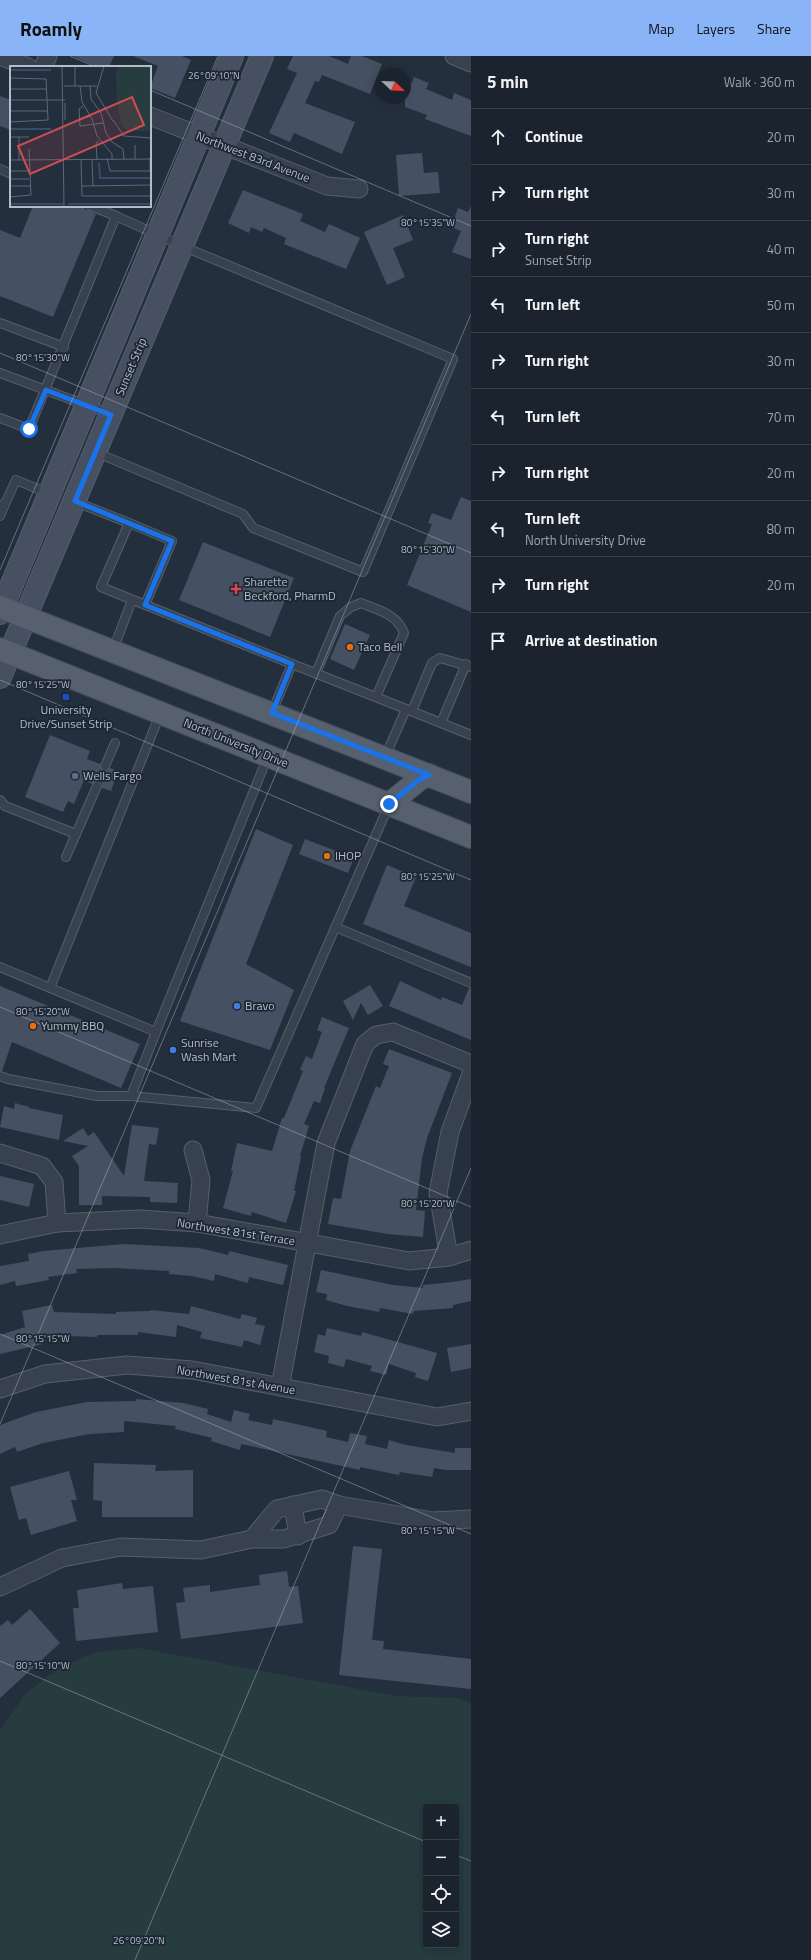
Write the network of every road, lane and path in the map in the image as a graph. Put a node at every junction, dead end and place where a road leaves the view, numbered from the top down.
1 (0, 56) edge
2 (48, 56) edge
3 (232, 56) edge
4 (262, 56) edge
5 (454, 56) edge
6 (471, 63) edge
7 (25, 66) edge
8 (43, 66) edge
9 (151, 116) edge
10 (199, 136) junction
11 (225, 146) junction
12 (0, 169) edge
13 (10, 174) edge
14 (359, 189) dead end
15 (94, 207) edge
16 (116, 216) junction
17 (156, 235) junction
18 (182, 246) junction
19 (0, 323) edge
20 (64, 347) junction
21 (0, 373) edge
22 (46, 390) junction
23 (86, 405) junction
24 (111, 415) junction
25 (0, 418) edge
26 (95, 452) junction
27 (50, 495) junction
28 (75, 501) junction
29 (2, 506) edge
30 (0, 516) edge
31 (129, 523) junction
32 (132, 600) junction
33 (145, 605) junction
34 (1, 609) edge
35 (26, 617) junction
36 (5, 651) edge
37 (113, 652) junction
38 (292, 664) junction
39 (468, 666) edge
40 (316, 673) junction
41 (0, 677) edge
42 (376, 697) junction
43 (409, 710) junction
44 (161, 713) junction
45 (272, 713) junction
46 (441, 723) junction
47 (471, 735) edge
48 (115, 743) dead end
49 (268, 756) junction
50 (385, 758) junction
51 (105, 766) dead end
52 (429, 775) junction
53 (97, 786) dead end
54 (471, 792) edge
55 (0, 800) edge
56 (389, 804) junction
57 (76, 834) junction
58 (471, 837) edge
59 (66, 857) dead end
60 (335, 927) junction
61 (0, 967) edge
62 (471, 983) edge
63 (50, 988) junction
64 (156, 1032) junction
65 (471, 1064) edge
66 (471, 1074) edge
67 (0, 1076) edge
68 (131, 1096) junction
69 (194, 1150) dead end
70 (0, 1153) edge
71 (57, 1223) junction
72 (198, 1223) junction
73 (0, 1235) edge
74 (307, 1243) junction
75 (471, 1250) edge
76 (449, 1257) junction
77 (280, 1387) junction
78 (0, 1389) edge
79 (471, 1411) edge
80 (339, 1505) junction
81 (285, 1507) junction
82 (471, 1519) edge
83 (298, 1536) junction
84 (252, 1539) junction
85 (0, 1588) edge

1 - 7 street
2 - 8 street
3 - 10 street
4 - 11 street, Sunset Strip
5 - 6 street
9 - 10 street, Northwest 83rd Avenue
10 - 11 street, Northwest 83rd Avenue
10 - 17 street
11 - 14 street, Northwest 83rd Avenue
11 - 18 street, Sunset Strip
12 - 13 lane
15 - 16 lane
16 - 17 lane
16 - 20 lane
17 - 18 lane
17 - 23 street
18 - 24 street, Sunset Strip
18 - 26 lane
19 - 20 lane
20 - 22 lane
21 - 22 lane
22 - 23 lane
22 - 25 lane
23 - 24 lane
23 - 27 street
24 - 26 street, Sunset Strip
26 - 28 street, Sunset Strip
27 - 29 lane
27 - 34 street
28 - 31 lane
28 - 35 street, Sunset Strip
29 - 30 lane
31 - 32 lane
31 - 33 lane
32 - 33 lane
32 - 37 lane
33 - 38 lane
34 - 35 main road
35 - 36 street, Sunset Strip
35 - 37 main road
36 - 41 street, Sunset Strip
36 - 44 main road, North University Drive
37 - 45 main road
38 - 40 lane
38 - 45 lane
39 - 43 lane
39 - 46 lane
40 - 42 lane
40 - 42 lane
42 - 43 lane
43 - 46 lane
43 - 50 lane
44 - 49 main road, North University Drive
44 - 63 lane
45 - 50 main road
46 - 47 lane
48 - 51 lane
49 - 56 main road, North University Drive
49 - 64 lane
50 - 52 main road
52 - 54 main road
52 - 56 main road
53 - 57 lane
55 - 57 lane
56 - 58 main road, North University Drive
56 - 60 lane
57 - 59 lane
60 - 62 lane
60 - 68 lane
61 - 63 lane
63 - 64 lane
64 - 68 lane
65 - 74 street
66 - 76 street
67 - 68 lane
69 - 72 street
70 - 71 street
71 - 72 street, Northwest 81st Terrace
71 - 73 street, Northwest 81st Terrace
72 - 74 street, Northwest 81st Terrace
74 - 76 street, Northwest 81st Terrace
74 - 77 street
75 - 76 street, Northwest 81st Terrace
77 - 78 street, Northwest 81st Avenue
77 - 79 street, Northwest 81st Avenue
80 - 81 street
80 - 82 street
80 - 83 street
81 - 83 street
81 - 84 street
83 - 84 street
84 - 85 street

